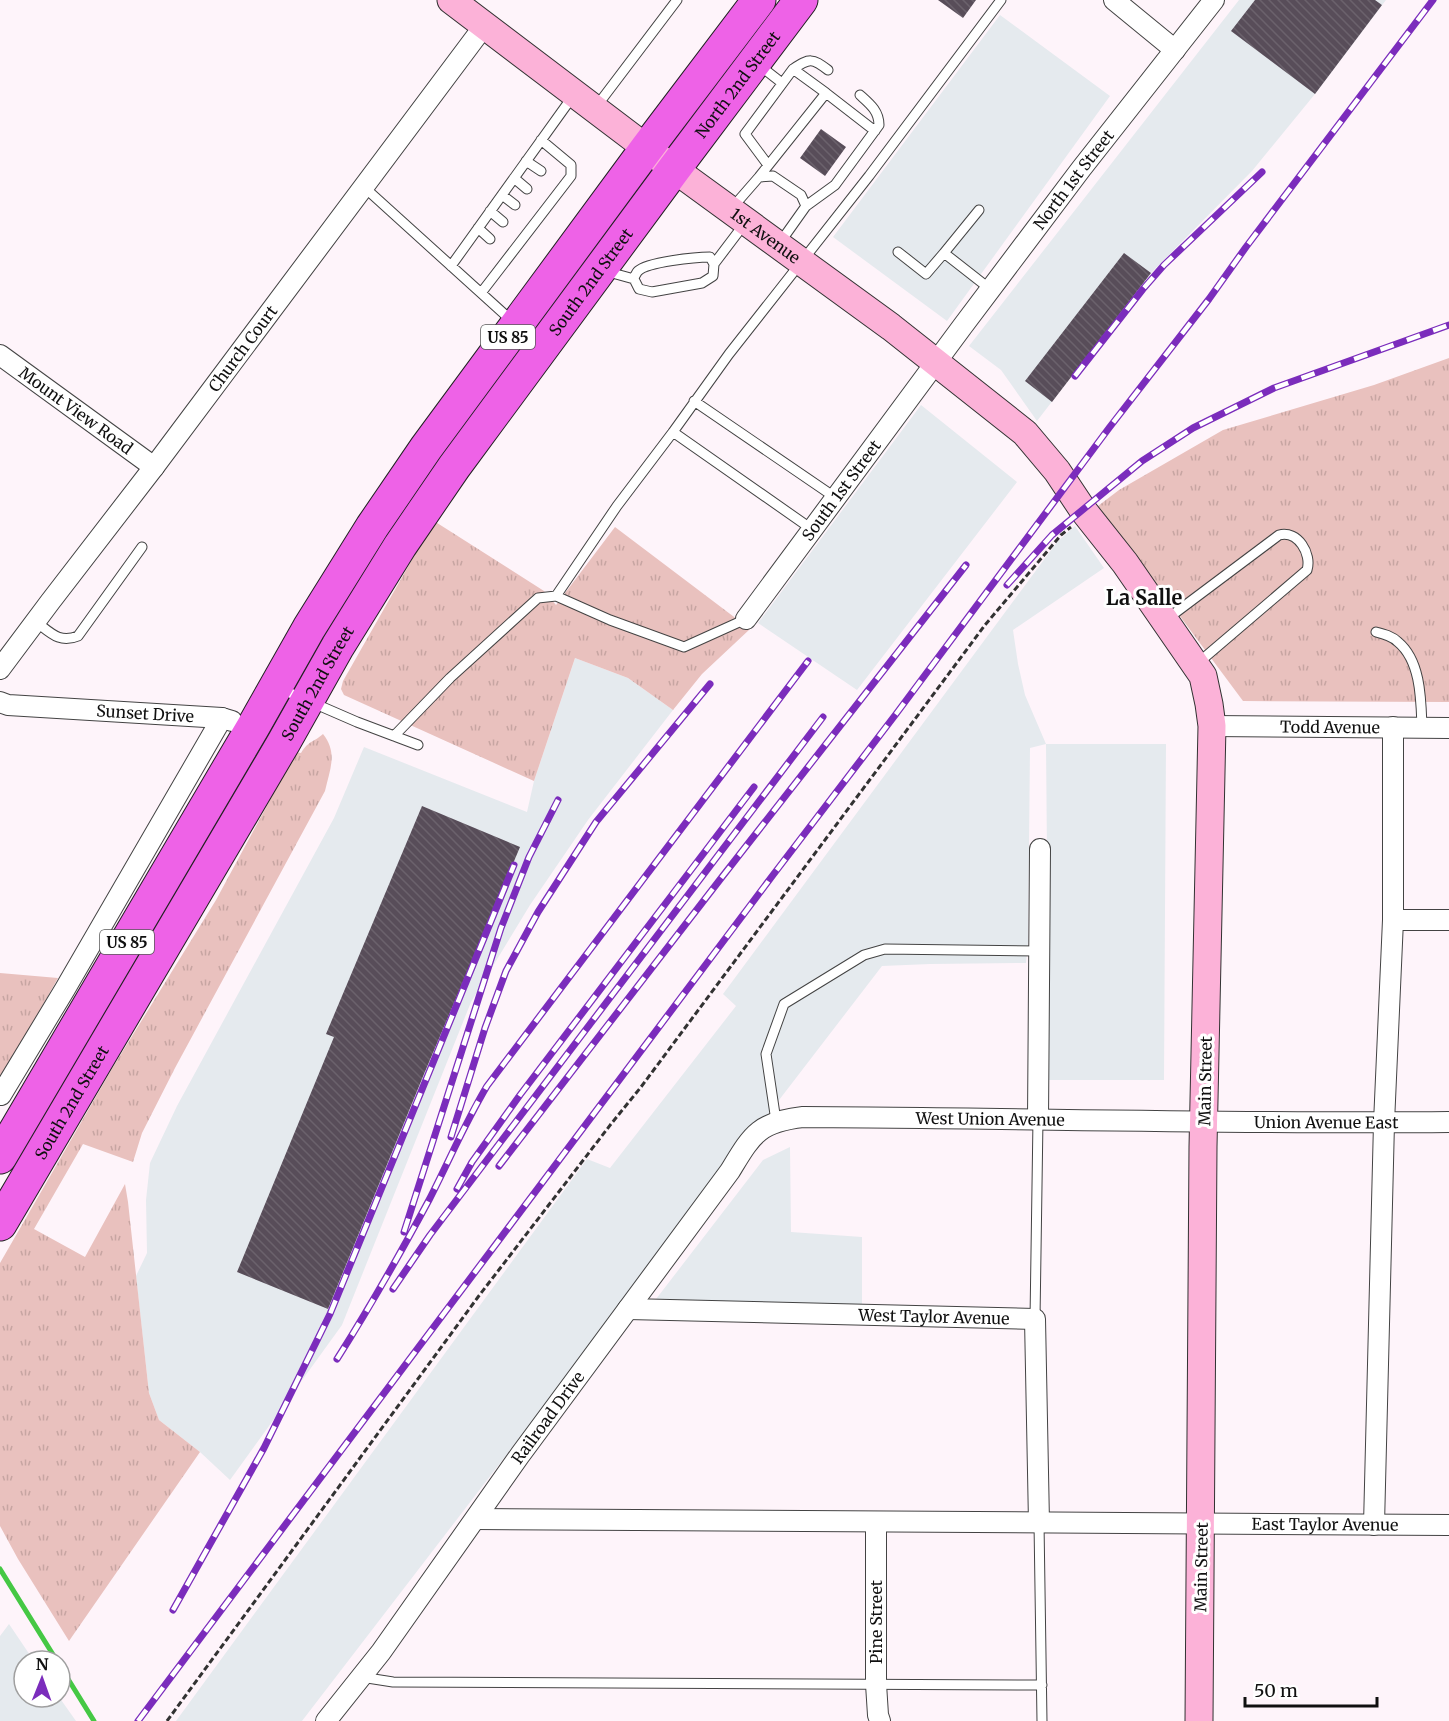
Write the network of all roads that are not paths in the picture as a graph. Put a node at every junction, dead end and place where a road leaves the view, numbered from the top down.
1 (451, 0) edge
2 (677, 0) edge
3 (759, 0) edge
4 (801, 0) edge
5 (1001, 0) edge
6 (1114, 0) edge
7 (1214, 0) edge
8 (484, 26) junction
9 (1175, 50) junction
10 (755, 61) junction
11 (793, 69) junction
12 (828, 70) dead end
13 (782, 83) junction
14 (826, 93) junction
15 (860, 95) dead end
16 (584, 101) junction
17 (875, 131) junction
18 (541, 140) junction
19 (647, 148) junction
20 (526, 161) junction
21 (768, 165) junction
22 (674, 169) junction
23 (541, 171) dead end
24 (759, 177) junction
25 (514, 178) junction
26 (554, 181) dead end
27 (364, 187) junction
28 (562, 187) junction
29 (527, 189) dead end
30 (502, 195) junction
31 (540, 198) dead end
32 (514, 205) dead end
33 (549, 205) junction
34 (806, 206) junction
35 (978, 210) dead end
36 (490, 212) junction
37 (738, 216) junction
38 (503, 222) dead end
39 (478, 228) junction
40 (490, 239) dead end
41 (779, 245) junction
42 (898, 252) dead end
43 (944, 253) junction
44 (802, 262) junction
45 (714, 264) junction
46 (451, 266) junction
47 (600, 270) junction
48 (633, 279) junction
49 (990, 289) junction
50 (481, 294) junction
51 (516, 325) junction
52 (0, 355) edge
53 (936, 362) junction
54 (694, 400) junction
55 (673, 432) junction
56 (153, 467) junction
57 (1066, 486) joint
58 (836, 498) junction
59 (813, 530) junction
60 (142, 547) dead end
61 (556, 596) junction
62 (746, 619) joint
63 (35, 621) junction
64 (1165, 621) junction
65 (1376, 632) dead end
66 (1196, 666) junction
67 (0, 669) edge
68 (276, 687) junction
69 (306, 701) junction
70 (0, 702) edge
71 (222, 718) junction
72 (1212, 726) junction
73 (253, 727) junction
74 (1393, 727) junction
75 (1422, 728) junction
76 (1449, 728) edge
77 (394, 736) junction
78 (284, 742) junction
79 (418, 745) dead end
80 (1040, 849) dead end
81 (1393, 920) junction
82 (1449, 920) edge
83 (1040, 951) junction
84 (1, 1095) edge
85 (1038, 1119) junction
86 (776, 1121) junction
87 (1204, 1121) junction
88 (1449, 1122) edge
89 (1384, 1123) junction
90 (0, 1157) edge
91 (0, 1224) edge
92 (628, 1309) junction
93 (1035, 1319) junction
94 (476, 1519) junction
95 (876, 1522) junction
96 (1039, 1523) junction
97 (1201, 1524) junction
98 (1374, 1525) junction
99 (1449, 1526) edge
100 (361, 1677) junction
101 (876, 1684) junction
102 (1042, 1684) junction
103 (326, 1721) edge
104 (880, 1721) edge
105 (1042, 1721) edge
106 (1199, 1721) edge

1 - 8 street, 1st Avenue
2 - 16 lane
3 - 19 highway, North 2nd Street / US 85
4 - 10 highway, North 2nd Street / US 85
5 - 44 lane
6 - 9 street
7 - 9 street, North 1st Street
8 - 16 street, 1st Avenue
8 - 27 street, Church Court
9 - 49 street, North 1st Street
10 - 13 lane
10 - 22 highway, North 2nd Street / US 85
11 - 12 lane
11 - 13 lane
11 - 14 lane
13 - 21 lane
14 - 17 lane
14 - 21 lane
15 - 17 lane
16 - 18 lane
16 - 19 street, 1st Avenue
17 - 34 lane
18 - 20 lane
18 - 28 lane
19 - 22 street, 1st Avenue
19 - 51 highway, South 2nd Street / US 85
20 - 23 lane
20 - 25 lane
21 - 24 lane
22 - 37 street, 1st Avenue
22 - 47 highway, South 2nd Street / US 85
24 - 34 lane
24 - 37 lane
25 - 29 lane
25 - 30 lane
26 - 28 lane
27 - 46 lane
27 - 56 street, Church Court
28 - 33 lane
30 - 32 lane
30 - 36 lane
31 - 33 lane
33 - 50 lane
34 - 41 lane
35 - 43 lane
36 - 38 lane
36 - 39 lane
37 - 41 street, 1st Avenue
37 - 45 lane
39 - 40 lane
39 - 46 lane
41 - 44 street, 1st Avenue
42 - 43 lane
43 - 49 lane
44 - 53 street, 1st Avenue
44 - 54 lane
45 - 48 lane
45 - 48 lane
46 - 50 lane
47 - 48 lane
47 - 69 highway, South 2nd Street / US 85
49 - 53 street, North 1st Street
50 - 51 lane
51 - 68 highway, South 2nd Street / US 85
52 - 56 street, Mount View Road
53 - 57 street, 1st Avenue
53 - 58 street, South 1st Street
54 - 55 lane
54 - 58 lane
55 - 59 lane
55 - 61 lane
56 - 63 street, Church Court
57 - 64 street, Main Street
58 - 59 street, South 1st Street
59 - 62 street, South 1st Street
60 - 63 lane
61 - 62 lane
61 - 77 lane
63 - 67 street, Church Court
64 - 66 street, Main Street
64 - 66 lane
65 - 75 lane
66 - 72 street, Main Street
68 - 69 lane
68 - 73 highway, South 2nd Street / US 85
69 - 77 lane
69 - 78 highway, South 2nd Street / US 85
70 - 71 street, Sunset Drive
71 - 73 street, Sunset Drive
71 - 84 street
72 - 74 street, Todd Avenue
72 - 87 street, Main Street
73 - 78 street, Sunset Drive
73 - 90 highway, South 2nd Street / US 85
74 - 75 street, Todd Avenue
74 - 81 street
75 - 76 street, Todd Avenue
77 - 79 lane
78 - 91 highway, South 2nd Street / US 85
80 - 83 street
81 - 82 street
81 - 89 street
83 - 85 street
83 - 86 lane
85 - 86 street, West Union Avenue
85 - 87 street, West Union Avenue
85 - 93 lane
86 - 92 street, Railroad Drive
87 - 89 street, Union Avenue East
87 - 97 street, Main Street
88 - 89 street, Union Avenue East
89 - 98 street
92 - 93 street, West Taylor Avenue
92 - 94 street, Railroad Drive
93 - 96 street
94 - 95 street
94 - 100 street, Railroad Drive
95 - 96 street
95 - 101 street, Pine Street
96 - 97 street
96 - 102 lane
97 - 98 street, East Taylor Avenue
97 - 106 street, Main Street
98 - 99 street, East Taylor Avenue
100 - 101 lane
100 - 103 street, Railroad Drive
101 - 102 lane
101 - 104 street, Pine Street
102 - 105 lane

